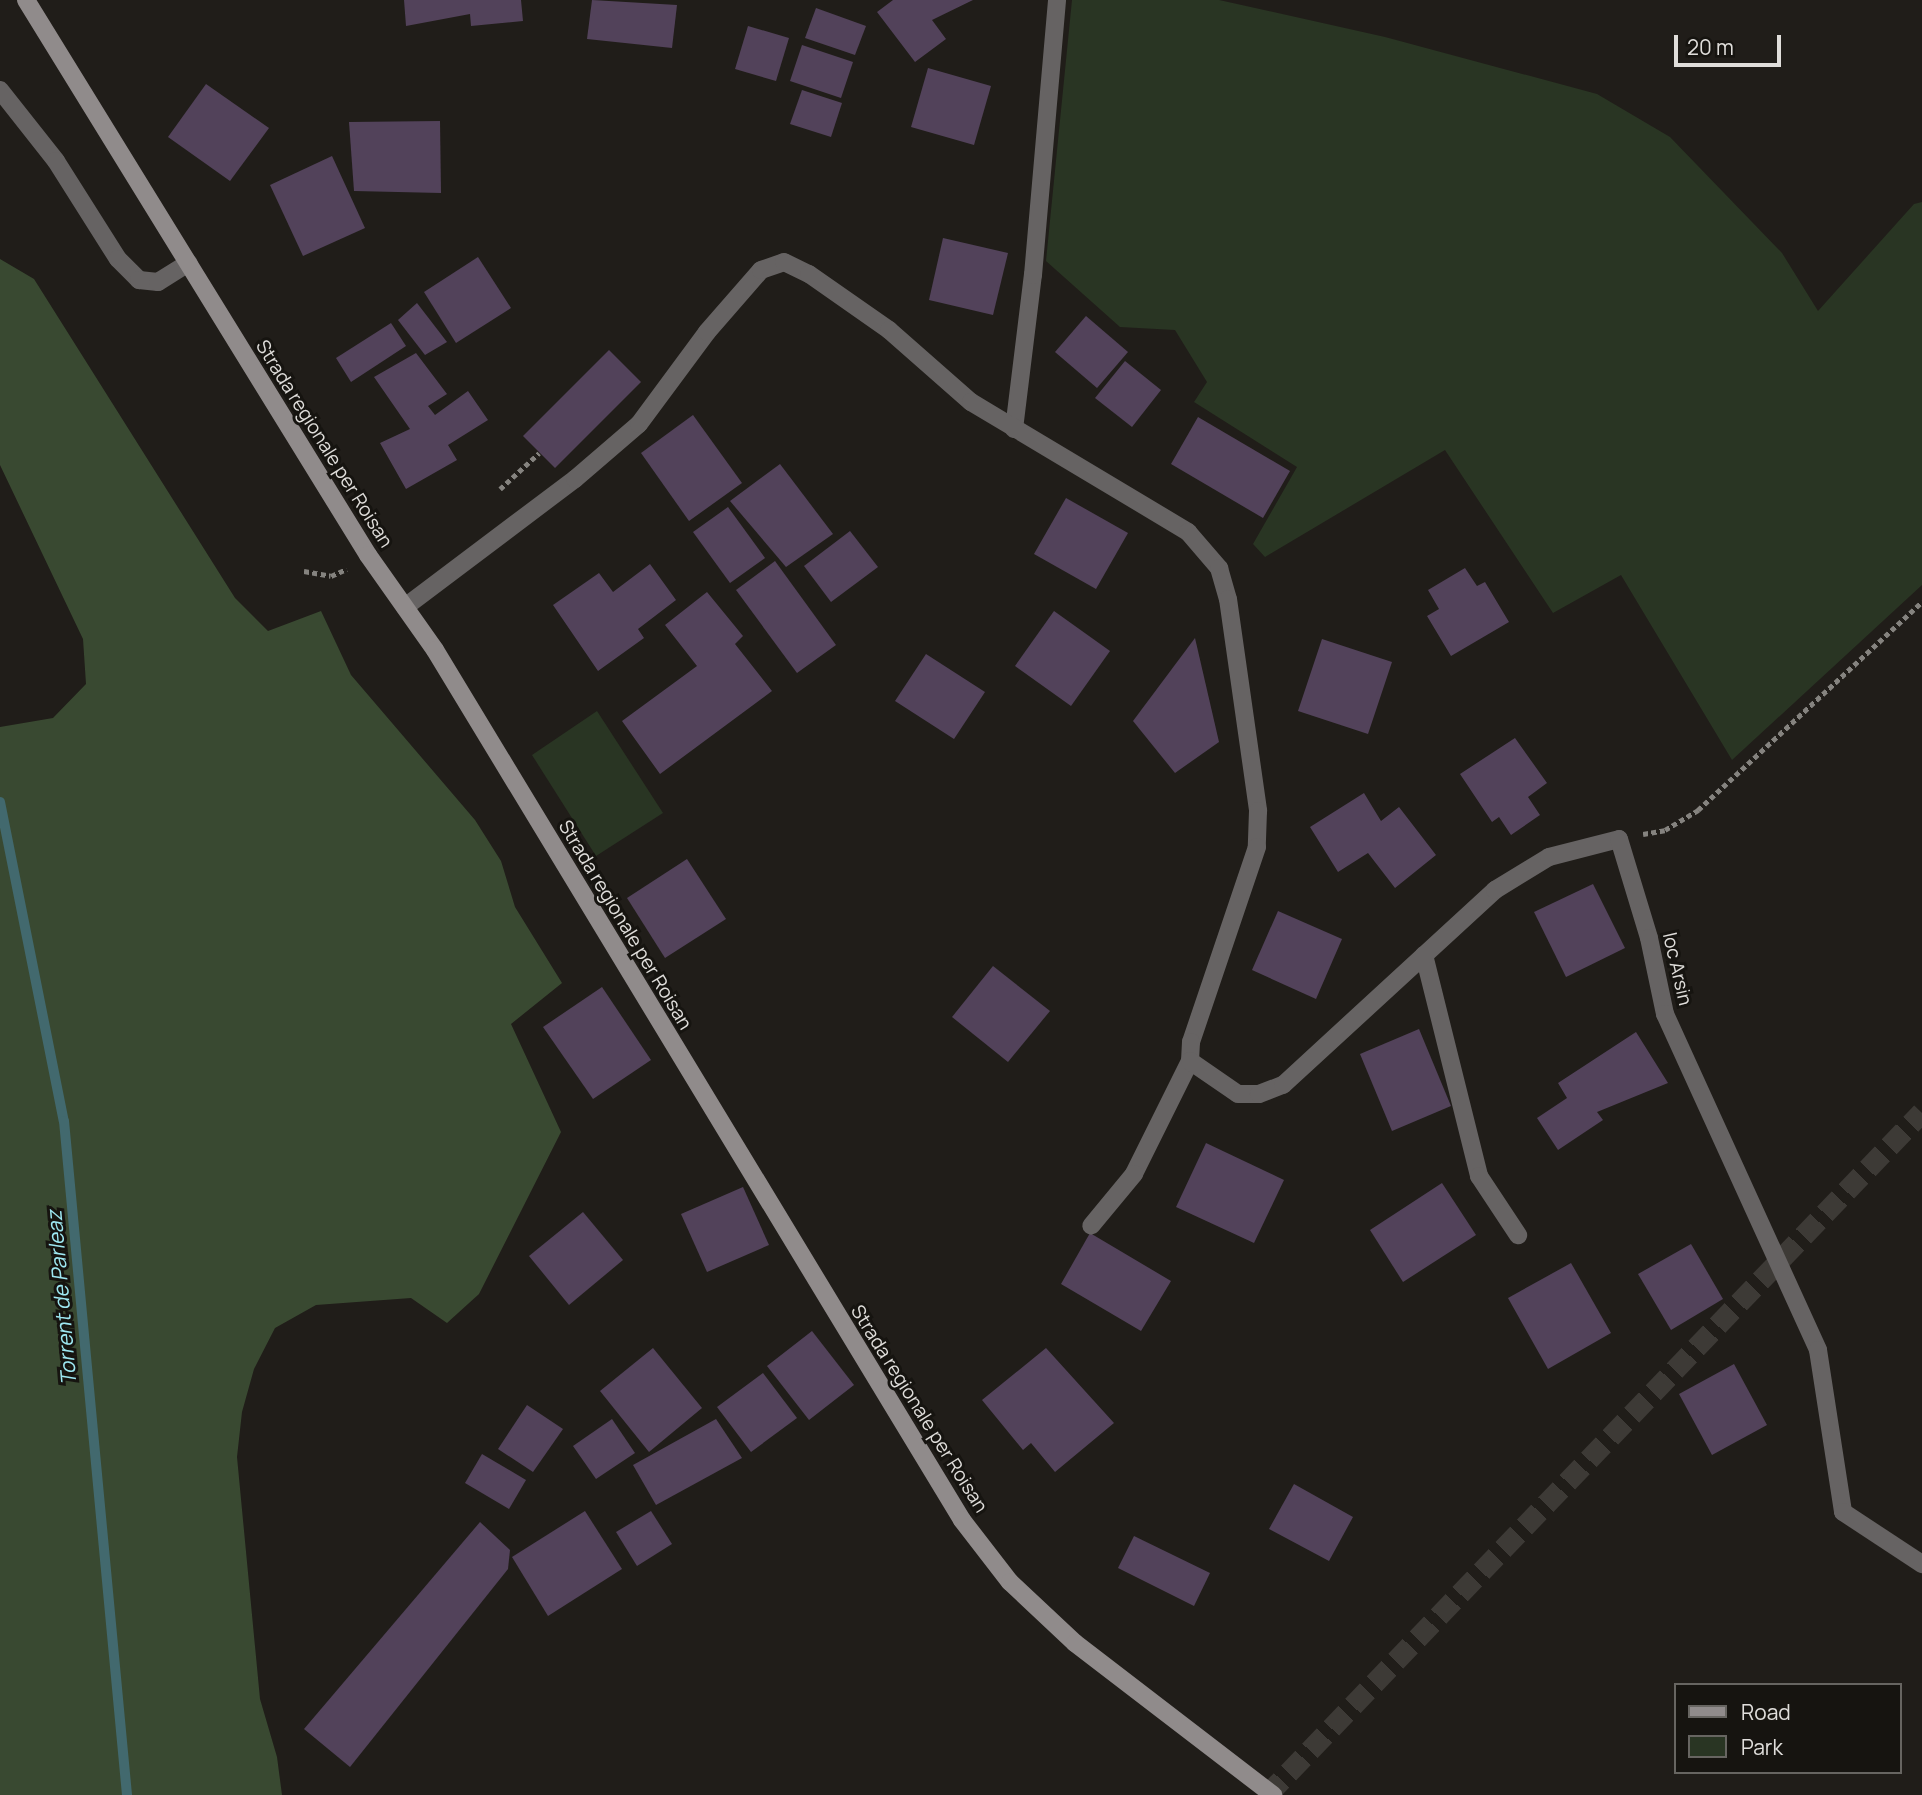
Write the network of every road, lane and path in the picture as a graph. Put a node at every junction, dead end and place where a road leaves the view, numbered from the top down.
1 (26, 0) edge
2 (1056, 0) edge
3 (0, 90) edge
4 (188, 263) junction
5 (1014, 429) junction
6 (539, 453) dead end
7 (500, 489) dead end
8 (368, 555) junction
9 (304, 571) dead end
10 (1922, 602) edge
11 (405, 607) junction
12 (1619, 839) junction
13 (1424, 955) junction
14 (1190, 1061) junction
15 (1091, 1226) dead end
16 (1518, 1235) dead end
17 (1922, 1564) edge
18 (1273, 1795) edge

1 - 4 main road, Strada regionale per Roisan
2 - 5 street
3 - 4 street
4 - 8 main road, Strada regionale per Roisan
5 - 11 street
5 - 14 street
6 - 7 path
8 - 9 path
8 - 11 main road, Strada regionale per Roisan
10 - 12 path
11 - 18 main road, Strada regionale per Roisan
12 - 13 street
12 - 17 street, loc Arsin
13 - 14 street
13 - 16 street
14 - 15 street

